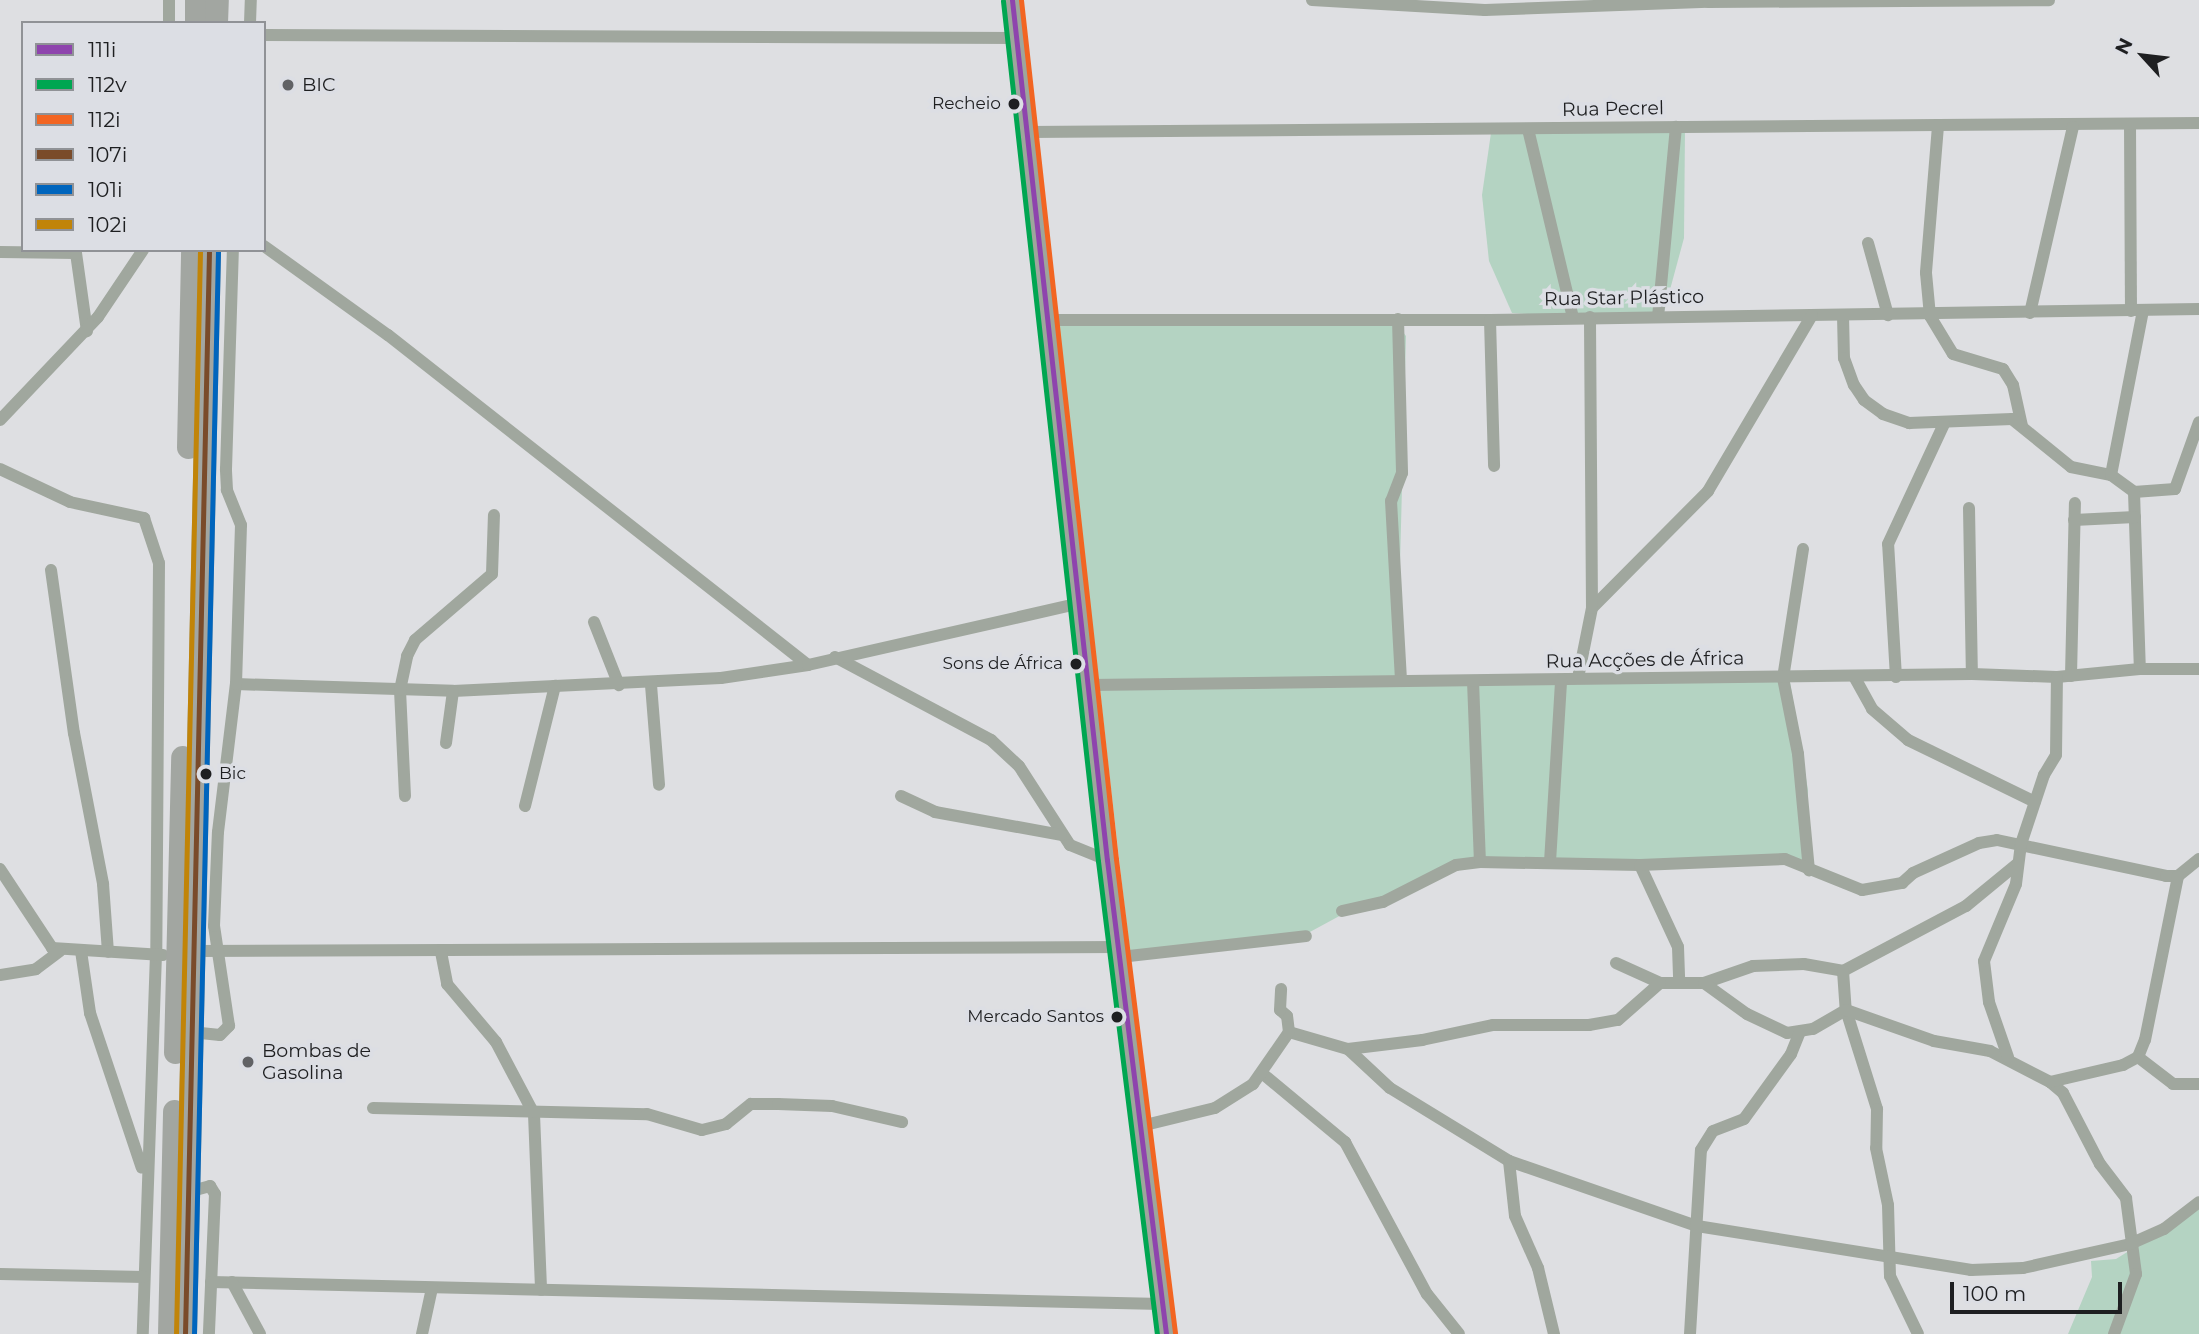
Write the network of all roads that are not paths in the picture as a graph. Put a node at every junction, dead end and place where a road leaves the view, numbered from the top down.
1 (169, 0) edge
2 (196, 0) edge
3 (217, 0) edge
4 (251, 0) edge
5 (1012, 0) edge
6 (1312, 0) edge
7 (2049, 0) edge
8 (1894, 2) edge
9 (169, 21) edge
10 (196, 21) edge
11 (216, 21) edge
12 (250, 21) edge
13 (266, 35) edge
14 (1016, 38) junction
15 (2199, 123) edge
16 (2130, 124) junction
17 (1938, 126) junction
18 (1676, 127) junction
19 (2073, 127) junction
20 (1528, 129) junction
21 (1028, 132) junction
22 (1868, 243) dead end
23 (266, 247) edge
24 (0, 252) edge
25 (142, 252) edge
26 (192, 252) edge
27 (209, 252) edge
28 (233, 252) edge
29 (2199, 309) edge
30 (2137, 311) junction
31 (2030, 313) junction
32 (1843, 315) junction
33 (1888, 315) junction
34 (1812, 316) junction
35 (1930, 316) junction
36 (1590, 317) junction
37 (1658, 317) junction
38 (1573, 318) junction
39 (1398, 319) junction
40 (1049, 320) junction
41 (1490, 320) junction
42 (87, 331) junction
43 (0, 419) edge
44 (2199, 422) edge
45 (1944, 424) junction
46 (2022, 426) junction
47 (1494, 466) dead end
48 (0, 468) edge
49 (2111, 475) junction
50 (2134, 492) junction
51 (2075, 503) dead end
52 (1969, 508) dead end
53 (494, 515) dead end
54 (2135, 517) junction
55 (2074, 520) junction
56 (1803, 549) dead end
57 (51, 570) dead end
58 (1081, 603) junction
59 (1592, 608) junction
60 (594, 622) dead end
61 (835, 657) junction
62 (808, 665) junction
63 (2140, 669) junction
64 (2199, 669) edge
65 (1972, 674) junction
66 (2071, 676) junction
67 (1896, 677) junction
68 (2057, 677) junction
69 (1578, 678) junction
70 (1783, 678) junction
71 (1855, 678) junction
72 (1561, 680) junction
73 (1401, 681) junction
74 (1473, 681) junction
75 (236, 684) junction
76 (619, 685) junction
77 (651, 685) junction
78 (1090, 685) junction
79 (555, 686) junction
80 (400, 690) junction
81 (453, 691) junction
82 (446, 743) dead end
83 (659, 785) dead end
84 (405, 796) dead end
85 (901, 796) dead end
86 (2035, 802) junction
87 (525, 806) dead end
88 (1061, 835) junction
89 (2021, 844) junction
90 (2199, 859) edge
91 (1107, 860) junction
92 (1480, 862) junction
93 (1550, 862) junction
94 (2017, 864) junction
95 (1640, 865) junction
96 (0, 869) edge
97 (1809, 870) junction
98 (2178, 876) junction
99 (1342, 911) dead end
100 (1306, 936) dead end
101 (60, 951) junction
102 (81, 951) junction
103 (441, 952) junction
104 (1119, 952) junction
105 (108, 953) junction
106 (187, 953) junction
107 (1616, 963) dead end
108 (1843, 971) junction
109 (0, 975) edge
110 (1660, 983) junction
111 (1679, 983) junction
112 (1704, 983) junction
113 (1282, 989) dead end
114 (1846, 1010) junction
115 (191, 1032) junction
116 (1289, 1032) junction
117 (1799, 1034) junction
118 (1348, 1049) junction
119 (2138, 1057) junction
120 (2008, 1058) junction
121 (1263, 1074) junction
122 (2050, 1082) junction
123 (2199, 1084) edge
124 (373, 1108) dead end
125 (534, 1114) junction
126 (902, 1122) dead end
127 (1141, 1126) junction
128 (1509, 1161) junction
129 (145, 1189) junction
130 (188, 1192) junction
131 (2199, 1202) edge
132 (1697, 1226) junction
133 (2130, 1244) junction
134 (1887, 1256) junction
135 (0, 1274) edge
136 (144, 1277) junction
137 (211, 1282) junction
138 (232, 1282) junction
139 (432, 1288) junction
140 (541, 1290) junction
141 (1162, 1304) junction
142 (143, 1334) edge
143 (169, 1334) edge
144 (185, 1334) edge
145 (209, 1334) edge
146 (260, 1334) edge
147 (422, 1334) edge
148 (1166, 1334) edge
149 (1459, 1334) edge
150 (1554, 1334) edge
151 (1690, 1334) edge
152 (1918, 1334) edge
153 (2114, 1334) edge

1 - 9 street
2 - 10 highway
3 - 11 highway
4 - 12 street
5 - 14 main road
6 - 8 street
7 - 8 street
13 - 14 street
14 - 21 main road
15 - 16 street, Rua Pecrel
16 - 19 street, Rua Pecrel
16 - 30 street
17 - 18 street, Rua Pecrel
17 - 19 street, Rua Pecrel
17 - 35 street
18 - 20 street, Rua Pecrel
18 - 37 street
19 - 31 street
20 - 21 street, Rua Pecrel
20 - 38 street
21 - 40 main road
22 - 33 street
23 - 62 street
24 - 42 street
25 - 42 street
26 - 106 highway
27 - 106 highway
28 - 75 street
29 - 30 street, Rua Star Plástico
30 - 31 street, Rua Star Plástico
30 - 49 street
31 - 35 street, Rua Star Plástico
32 - 33 street, Rua Star Plástico
32 - 34 street, Rua Star Plástico
32 - 45 street
33 - 35 street, Rua Star Plástico
34 - 37 street, Rua Star Plástico
34 - 59 street
35 - 46 street
36 - 37 street, Rua Star Plástico
36 - 38 street, Rua Star Plástico
36 - 59 street
38 - 41 street, Rua Star Plástico
39 - 40 street, Rua Star Plástico
39 - 41 street, Rua Star Plástico
39 - 73 street
40 - 58 main road
41 - 47 street
42 - 43 street
44 - 50 street
45 - 46 street
45 - 67 street
46 - 49 street
48 - 106 street
49 - 50 street
50 - 54 street
51 - 55 street
52 - 65 street
53 - 80 street
54 - 55 street
54 - 63 street
55 - 66 street
56 - 70 street
57 - 105 street
58 - 61 street
58 - 78 main road
59 - 69 street
60 - 76 street
61 - 62 street
61 - 88 street
62 - 77 street
63 - 64 street, Rua Acções de África
63 - 66 street, Rua Acções de África
65 - 67 street, Rua Acções de África
65 - 68 street, Rua Acções de África
66 - 68 street, Rua Acções de África
67 - 71 street, Rua Acções de África
68 - 86 street
69 - 70 street, Rua Acções de África
69 - 72 street, Rua Acções de África
70 - 71 street, Rua Acções de África
70 - 97 street
71 - 86 street
72 - 74 street, Rua Acções de África
72 - 93 street
73 - 74 street, Rua Acções de África
73 - 78 street, Rua Acções de África
74 - 92 street
75 - 80 street
75 - 106 street
76 - 77 street
76 - 79 street
77 - 83 street
78 - 91 main road
79 - 81 street
79 - 87 street
80 - 81 street
80 - 84 street
81 - 82 street
85 - 88 street
86 - 89 street
88 - 91 street
89 - 94 street
89 - 97 street
89 - 98 street
90 - 98 street
91 - 104 main road
92 - 93 street
92 - 99 street
93 - 95 street
94 - 108 street
94 - 120 street
95 - 97 street
95 - 111 street
96 - 101 street
98 - 119 street
100 - 104 street
101 - 102 street
101 - 109 street
102 - 105 street
102 - 129 street
103 - 104 street
103 - 106 street
103 - 125 street
104 - 127 main road
105 - 106 street
106 - 115 highway
106 - 115 street
106 - 129 street
106 - 143 highway
107 - 110 street
108 - 112 street
108 - 114 street
110 - 111 street
110 - 118 street
111 - 112 street
112 - 117 street
113 - 116 street
114 - 117 street
114 - 120 street
114 - 134 street
115 - 130 highway
116 - 118 street
116 - 121 street
117 - 132 street
118 - 128 street
119 - 122 street
119 - 123 street
120 - 122 street
121 - 127 street
121 - 149 street
122 - 133 street
124 - 125 street
125 - 126 street
125 - 140 street
127 - 141 main road
128 - 132 street
128 - 150 street
129 - 136 street
130 - 137 street
130 - 144 highway
131 - 133 street
132 - 134 street
132 - 151 street
133 - 134 street
133 - 153 street
134 - 152 street
135 - 136 street
136 - 142 street
137 - 138 street
137 - 145 street
138 - 139 street
138 - 146 street
139 - 140 street
139 - 147 street
140 - 141 street
141 - 148 main road

